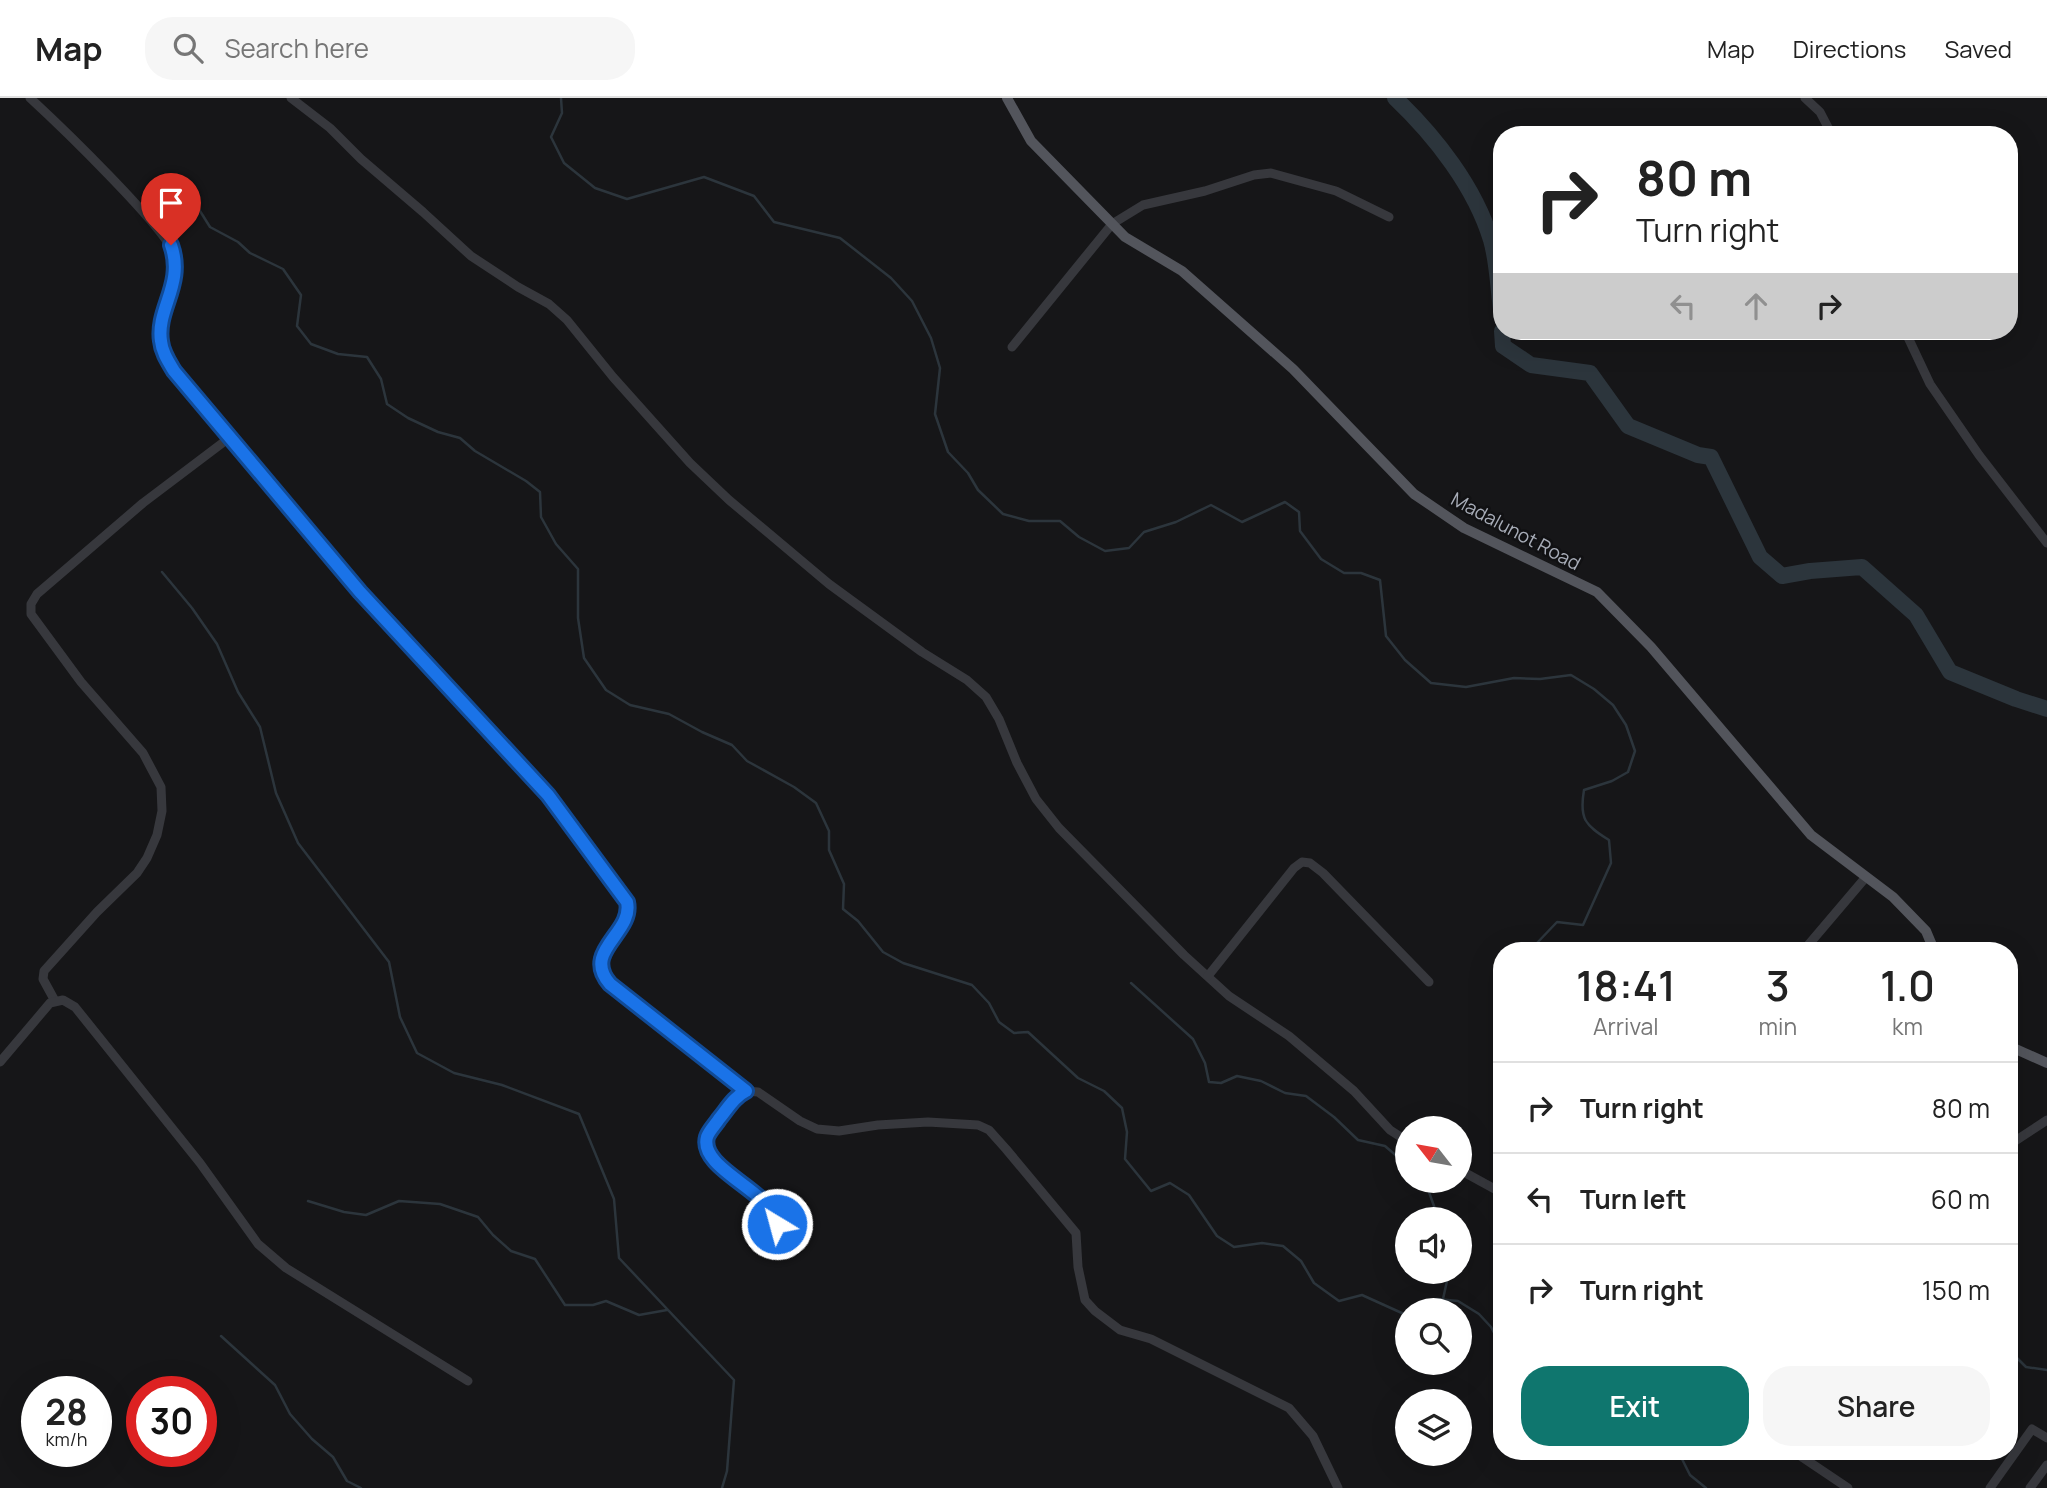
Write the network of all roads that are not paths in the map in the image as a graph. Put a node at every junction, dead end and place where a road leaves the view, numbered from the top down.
1 (30, 98) edge
2 (291, 98) edge
3 (1007, 98) edge
4 (1805, 98) edge
5 (1827, 126) edge
6 (1389, 217) dead end
7 (1112, 224) junction
8 (1909, 340) edge
9 (1012, 347) dead end
10 (229, 438) junction
11 (2047, 543) edge
12 (1867, 877) junction
13 (1811, 942) edge
14 (1931, 942) edge
15 (1208, 976) junction
16 (1429, 982) dead end
17 (55, 1001) junction
18 (2018, 1050) edge
19 (0, 1062) edge
20 (2047, 1063) edge
21 (746, 1091) junction
22 (2047, 1120) edge
23 (1395, 1133) edge
24 (2018, 1139) edge
25 (1472, 1177) edge
26 (1493, 1189) edge
27 (770, 1238) dead end
28 (467, 1381) dead end
29 (2047, 1438) edge
30 (2018, 1449) edge
31 (1806, 1460) edge
32 (2010, 1460) edge
33 (2047, 1465) edge
34 (1338, 1488) edge
35 (1848, 1488) edge
36 (1990, 1488) edge
37 (2030, 1488) edge

1 - 10 street
2 - 15 street
3 - 7 main road, Madalunot Road
4 - 5 street
6 - 7 street
7 - 9 street
7 - 12 main road, Madalunot Road
8 - 11 street
10 - 17 street
10 - 21 street
12 - 13 street
12 - 14 main road, Madalunot Road
15 - 16 street
15 - 23 street
17 - 19 street
17 - 28 street
18 - 20 main road
21 - 27 street
21 - 34 street
22 - 24 street
25 - 26 street
29 - 30 street
31 - 35 street
32 - 36 street
33 - 37 street

